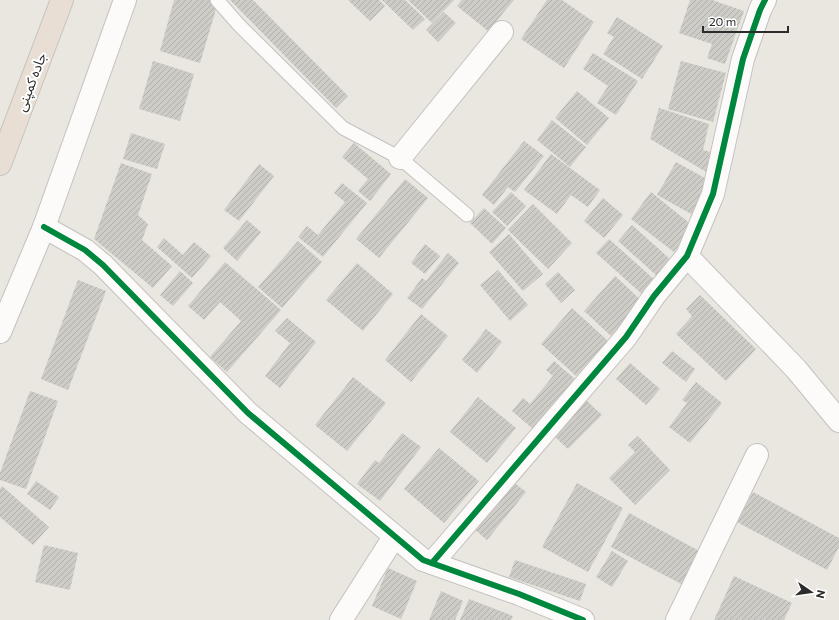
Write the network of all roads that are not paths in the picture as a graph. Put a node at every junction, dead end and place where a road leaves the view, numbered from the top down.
1 (62, 0) edge
2 (125, 0) edge
3 (217, 0) edge
4 (765, 0) edge
5 (502, 32) dead end
6 (400, 158) junction
7 (0, 164) edge
8 (467, 216) dead end
9 (44, 226) junction
10 (687, 256) junction
11 (0, 332) edge
12 (839, 421) edge
13 (757, 454) dead end
14 (394, 537) junction
15 (432, 563) junction
16 (341, 620) edge
17 (583, 620) edge
18 (677, 620) edge

1 - 7 highway, جاده کمپنی
2 - 9 street
3 - 6 lane
4 - 10 street
5 - 6 street
6 - 8 lane
9 - 11 street
9 - 14 street
10 - 12 street
10 - 15 street
13 - 18 street
14 - 15 street
14 - 16 street
15 - 17 street

